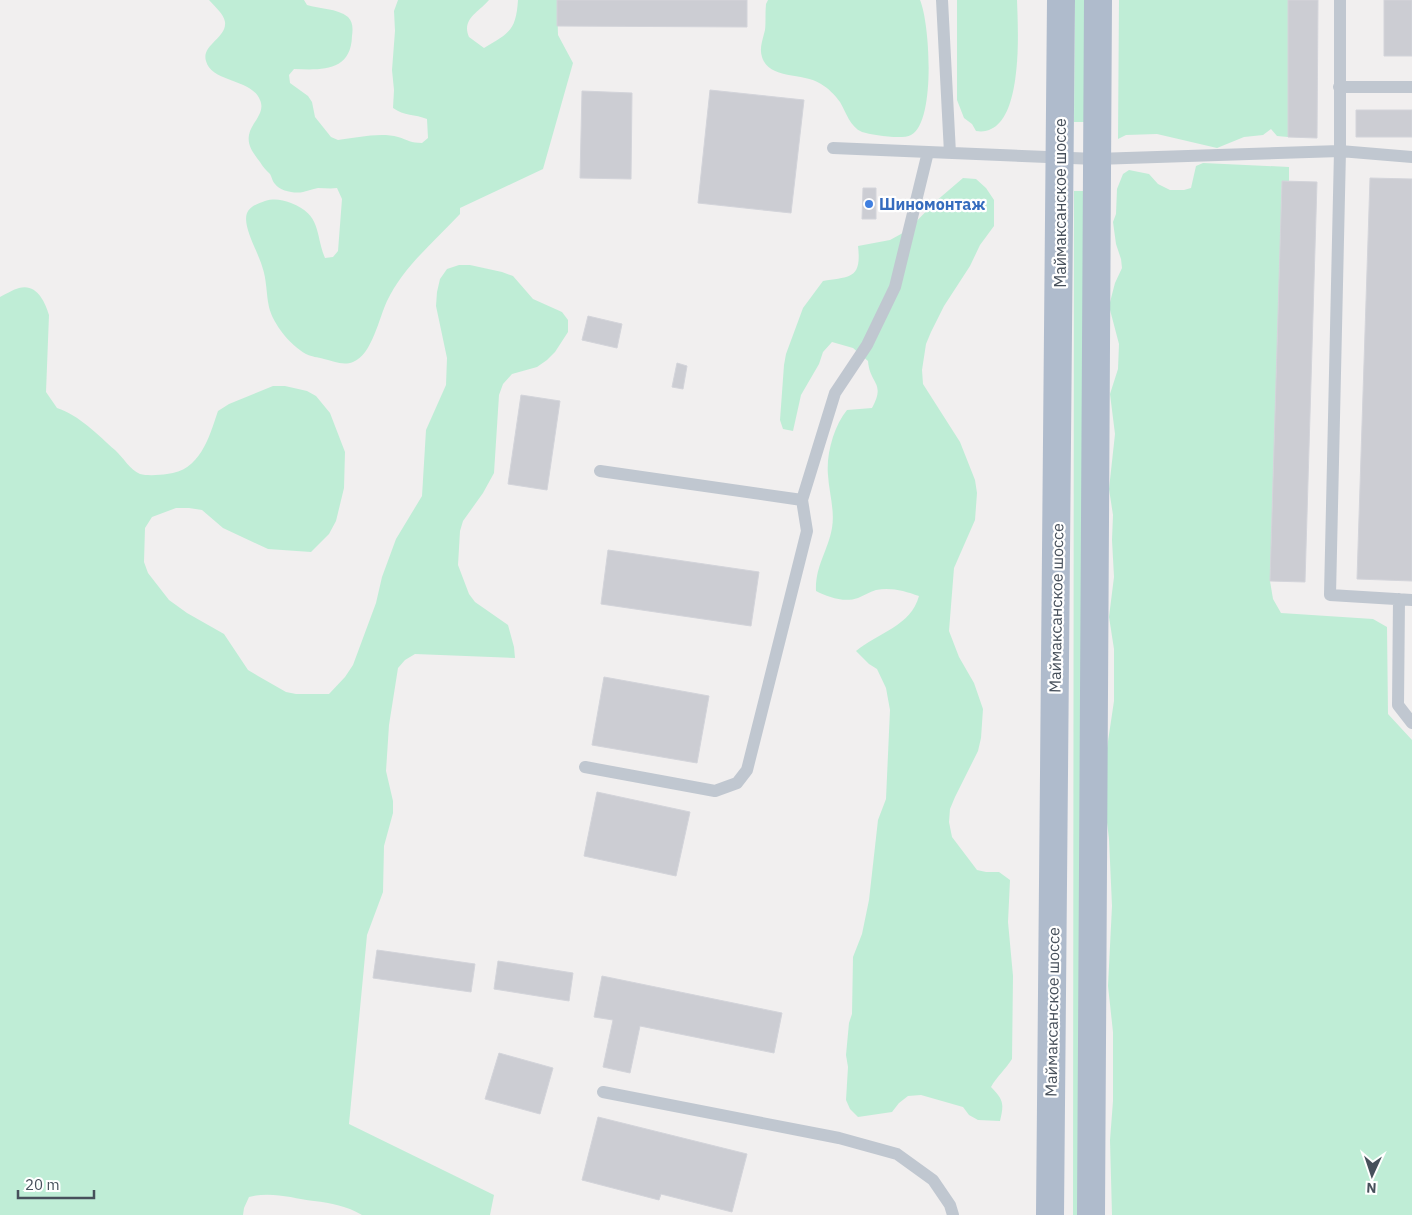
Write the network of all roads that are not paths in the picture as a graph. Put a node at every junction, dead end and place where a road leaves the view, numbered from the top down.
1 (942, 0) edge
2 (1061, 0) edge
3 (1098, 0) edge
4 (1340, 0) edge
5 (1339, 87) junction
6 (1412, 87) edge
7 (833, 148) dead end
8 (928, 152) junction
9 (1340, 152) junction
10 (950, 153) junction
11 (1060, 157) junction
12 (1412, 157) edge
13 (1096, 159) junction
14 (600, 471) dead end
15 (802, 500) junction
16 (1406, 599) edge
17 (1412, 723) edge
18 (585, 767) dead end
19 (603, 1092) dead end
20 (953, 1215) edge
21 (1050, 1215) edge
22 (1091, 1215) edge

1 - 10 lane
2 - 11 main road, Маймаксанское шоссе
3 - 13 main road
4 - 5 lane
5 - 6 lane
5 - 9 lane
7 - 8 lane
8 - 10 lane
8 - 15 lane
9 - 12 lane
9 - 13 lane
9 - 16 lane
10 - 11 lane
11 - 13 lane
11 - 21 main road, Маймаксанское шоссе
13 - 22 main road
14 - 15 lane
15 - 18 lane
16 - 17 lane
19 - 20 lane

